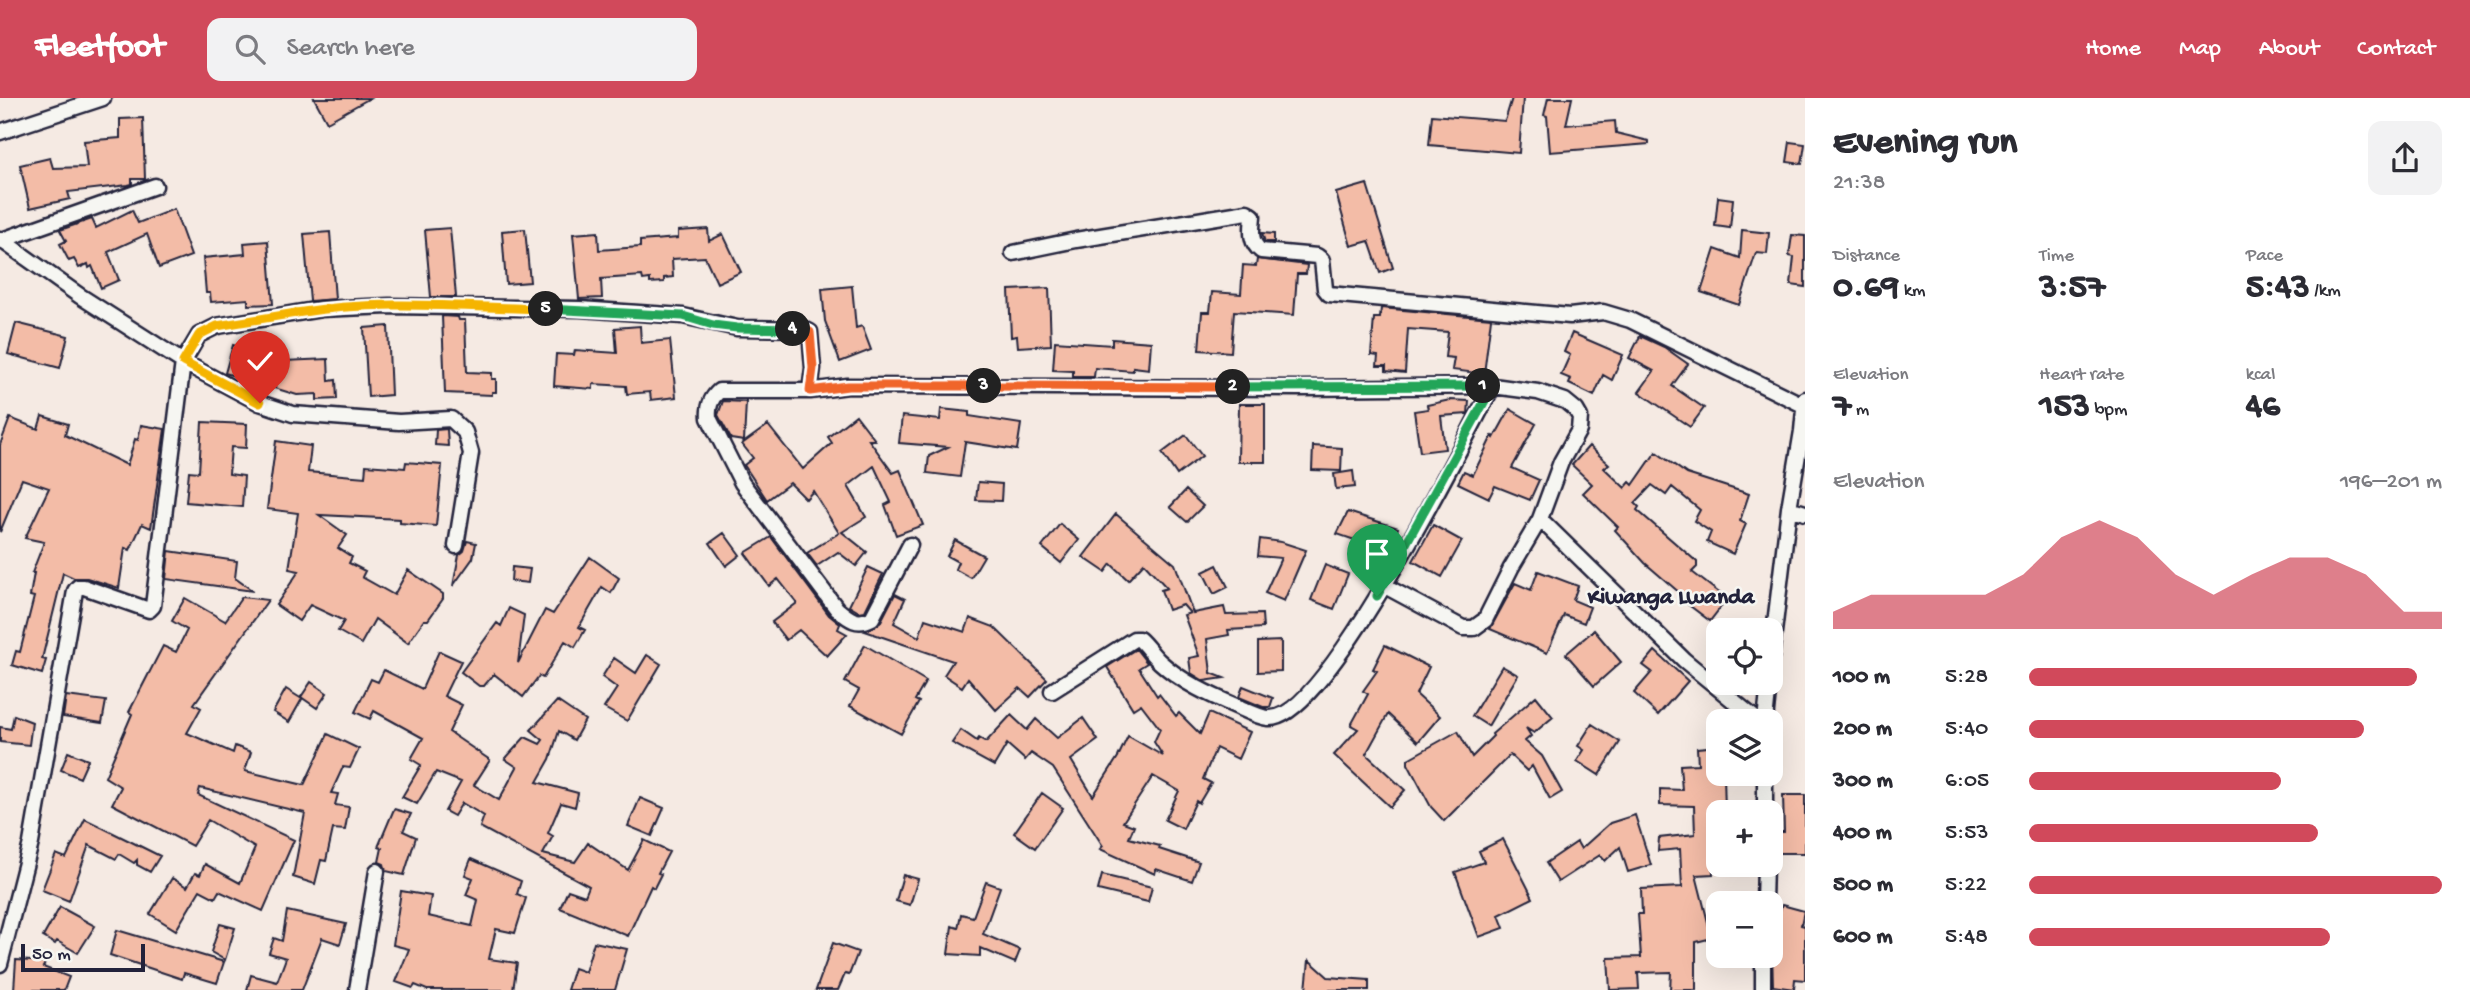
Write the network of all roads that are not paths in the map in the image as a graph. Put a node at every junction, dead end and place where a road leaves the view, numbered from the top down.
1 (103, 98) edge
2 (0, 132) edge
3 (155, 186) dead end
4 (1, 240) edge
5 (1013, 253) dead end
6 (183, 362) junction
7 (1493, 386) junction
8 (810, 391) junction
9 (1804, 402) edge
10 (1788, 508) junction
11 (1805, 513) edge
12 (1540, 519) junction
13 (910, 545) dead end
14 (456, 546) dead end
15 (1385, 586) junction
16 (1775, 618) edge
17 (1052, 691) dead end
18 (1743, 709) edge
19 (377, 871) dead end
20 (0, 964) edge
21 (1763, 968) edge
22 (356, 990) edge
23 (1763, 990) edge

1 - 2 street
3 - 4 street
4 - 6 street
5 - 9 street
6 - 8 street
6 - 14 street
6 - 20 street
7 - 8 street
7 - 12 street
7 - 15 street
8 - 13 street
9 - 10 street
10 - 11 street
10 - 16 street
12 - 15 street
12 - 18 street
15 - 17 street
19 - 22 street
21 - 23 street

